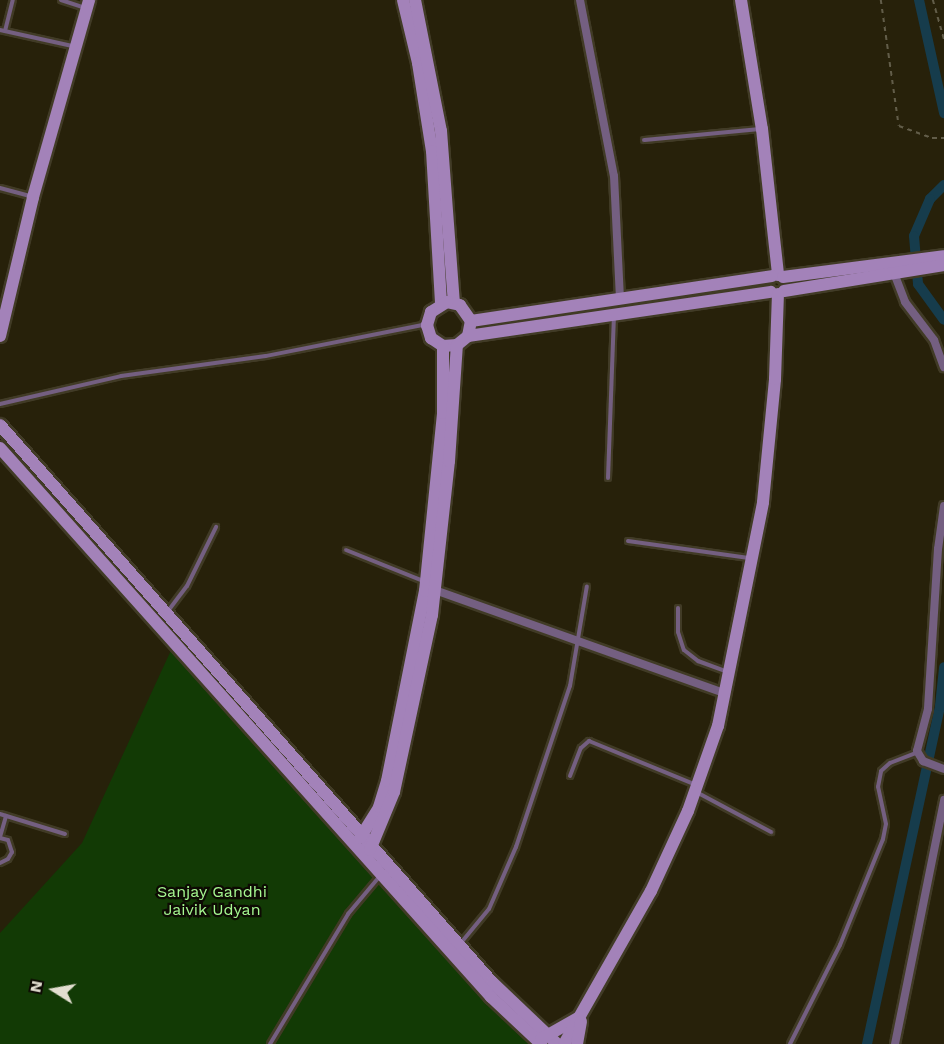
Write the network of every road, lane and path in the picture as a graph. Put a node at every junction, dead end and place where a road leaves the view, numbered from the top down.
1 (13, 0) edge
2 (61, 0) edge
3 (403, 0) edge
4 (415, 0) edge
5 (580, 0) edge
6 (741, 0) edge
7 (881, 0) edge
8 (933, 0) edge
9 (88, 4) edge
10 (2, 30) edge
11 (944, 39) edge
12 (76, 47) junction
13 (762, 129) junction
14 (944, 138) edge
15 (644, 140) dead end
16 (0, 188) edge
17 (33, 197) junction
18 (944, 256) edge
19 (927, 263) junction
20 (944, 265) edge
21 (898, 269) junction
22 (777, 276) junction
23 (778, 292) junction
24 (620, 298) junction
25 (454, 302) junction
26 (441, 304) junction
27 (614, 313) junction
28 (471, 321) junction
29 (427, 325) junction
30 (0, 336) edge
31 (468, 336) junction
32 (443, 345) junction
33 (457, 345) junction
34 (944, 367) edge
35 (0, 404) edge
36 (0, 425) edge
37 (0, 448) edge
38 (608, 478) dead end
39 (944, 506) edge
40 (216, 527) dead end
41 (628, 541) dead end
42 (346, 550) dead end
43 (753, 558) junction
44 (431, 586) junction
45 (587, 586) dead end
46 (678, 608) dead end
47 (166, 614) junction
48 (580, 639) junction
49 (729, 672) junction
50 (725, 693) junction
51 (917, 753) junction
52 (944, 769) edge
53 (570, 776) dead end
54 (697, 788) junction
55 (944, 800) edge
56 (0, 814) edge
57 (6, 816) junction
58 (771, 832) dead end
59 (363, 833) junction
60 (65, 834) dead end
61 (0, 837) edge
62 (356, 844) junction
63 (373, 844) junction
64 (366, 856) junction
65 (0, 863) edge
66 (391, 865) junction
67 (381, 875) junction
68 (460, 944) junction
69 (582, 1016) junction
70 (546, 1041) edge
71 (270, 1044) edge
72 (564, 1044) edge
73 (577, 1044) edge
74 (790, 1044) edge
75 (895, 1044) edge

1 - 10 lane
2 - 9 lane
3 - 26 street
4 - 25 street
5 - 24 street
6 - 13 street
7 - 14 path
8 - 11 path
9 - 12 street
10 - 12 lane
12 - 17 street
13 - 15 lane
13 - 22 street
16 - 17 lane
17 - 30 street
18 - 19 street
19 - 20 street
19 - 21 street
21 - 22 street
21 - 23 street
21 - 34 street
22 - 23 street
22 - 23 street
22 - 24 street
23 - 27 street
23 - 43 street
24 - 28 street
25 - 26 street
25 - 28 street
26 - 29 street
27 - 31 street
27 - 38 lane
28 - 31 street
29 - 32 street
29 - 35 lane
31 - 33 street
32 - 33 street
32 - 44 street
33 - 44 street
36 - 47 street
37 - 62 street
39 - 51 street
40 - 47 lane
41 - 43 lane
42 - 44 lane
43 - 49 street
44 - 48 street
44 - 59 street
44 - 63 street
45 - 48 lane
46 - 49 lane
47 - 59 street
48 - 50 street
48 - 68 lane
49 - 50 street
50 - 54 street
51 - 52 street
51 - 74 lane
53 - 54 lane
54 - 58 lane
54 - 69 street
55 - 75 street
56 - 57 lane
57 - 60 lane
57 - 61 lane
59 - 62 street
59 - 63 street
61 - 65 lane
62 - 64 street
63 - 64 street
63 - 66 street
64 - 67 street
66 - 67 lane
66 - 68 street
67 - 70 street
67 - 71 lane
68 - 70 street
69 - 70 street
69 - 72 street
69 - 73 street

